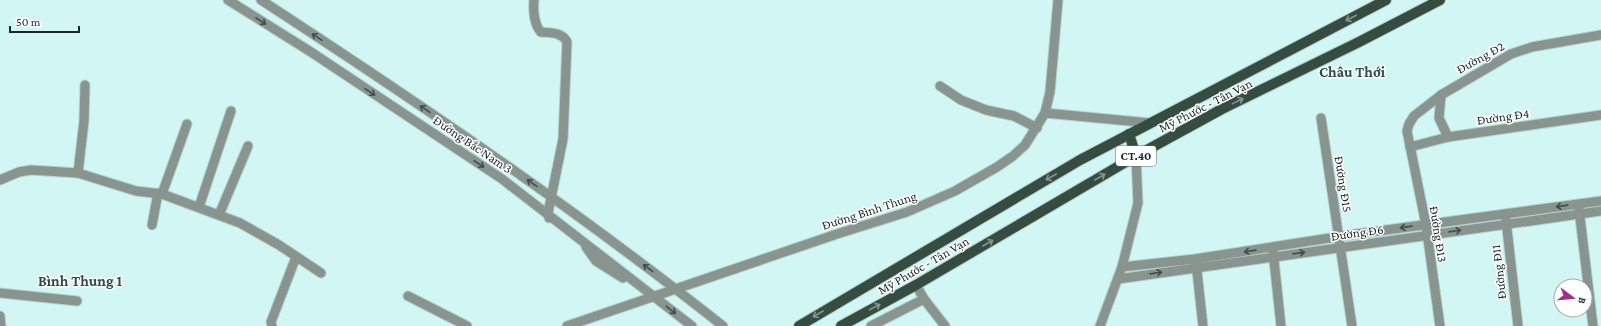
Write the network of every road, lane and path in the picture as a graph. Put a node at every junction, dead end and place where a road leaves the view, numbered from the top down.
1 (228, 0) edge
2 (261, 0) edge
3 (534, 0) edge
4 (1058, 0) edge
5 (1386, 0) edge
6 (1440, 0) edge
7 (1601, 35) edge
8 (85, 85) dead end
9 (940, 86) dead end
10 (1441, 95) junction
11 (231, 111) dead end
12 (1045, 113) junction
13 (1601, 115) edge
14 (1321, 118) dead end
15 (1150, 123) junction
16 (187, 124) dead end
17 (1037, 128) junction
18 (1129, 134) junction
19 (1448, 137) junction
20 (248, 146) dead end
21 (1410, 147) junction
22 (1136, 156) junction
23 (78, 173) junction
24 (0, 180) edge
25 (160, 194) junction
26 (552, 196) junction
27 (1601, 201) edge
28 (1578, 204) junction
29 (199, 207) junction
30 (1601, 211) edge
31 (548, 213) junction
32 (1505, 214) junction
33 (1579, 214) junction
34 (219, 215) junction
35 (1506, 224) junction
36 (152, 225) dead end
37 (1426, 225) junction
38 (1427, 235) junction
39 (1339, 237) junction
40 (1340, 248) junction
41 (1273, 252) junction
42 (296, 256) junction
43 (1196, 263) junction
44 (1122, 268) junction
45 (321, 273) dead end
46 (1118, 279) junction
47 (916, 285) junction
48 (675, 288) junction
49 (0, 293) edge
50 (408, 296) dead end
51 (653, 296) junction
52 (924, 299) junction
53 (642, 300) junction
54 (77, 301) dead end
55 (0, 316) edge
56 (1, 326) edge
57 (272, 326) edge
58 (467, 326) edge
59 (567, 326) edge
60 (692, 326) edge
61 (723, 326) edge
62 (799, 326) edge
63 (841, 326) edge
64 (871, 326) edge
65 (945, 326) edge
66 (1100, 326) edge
67 (1203, 326) edge
68 (1281, 326) edge
69 (1352, 326) edge
70 (1440, 326) edge
71 (1518, 326) edge
72 (1593, 326) edge

1 -> 31 street, Đường Bắc Nam 3
26 -> 2 street, Đường Bắc Nam 3
3 - 26 street
4 - 12 street, Đường Bình Thung
5 -> 15 main road, Mỹ Phước - Tân Vạn / CT.40
22 -> 6 main road, Mỹ Phước - Tân Vạn / CT.40
7 - 10 street, Đường Đ2
8 - 23 street
9 - 17 street
10 - 19 street
10 - 21 street, Đường Đ2
11 - 29 street
12 - 15 street
12 - 17 street, Đường Bình Thung
13 - 19 street, Đường Đ4
14 - 39 street, Đường Đ15
15 - 18 main road, Mỹ Phước - Tân Vạn / CT.40
16 - 25 street
17 - 48 street, Đường Bình Thung
18 - 22 main road
18 -> 62 main road, Mỹ Phước - Tân Vạn / CT.40
19 - 21 street, Đường Đ4
20 - 34 street
21 - 37 street, Đường Đ13
22 - 44 street
47 -> 22 main road, Mỹ Phước - Tân Vạn / CT.40
23 - 24 street
23 - 25 street
25 - 29 street
25 - 36 street
26 - 31 street
48 -> 26 street, Đường Bắc Nam 3
27 - 28 street, Đường Đ6
28 -> 32 street, Đường Đ6
28 - 33 street
29 - 34 street
30 - 33 street, Đường Đ6
31 - 51 street, Đường Bắc Nam 3
31 - 53 street
32 - 35 street, Đường Đ11
32 - 37 street, Đường Đ6
33 - 35 street, Đường Đ6
33 - 72 street
34 - 42 street
38 -> 35 street, Đường Đ6
35 - 71 street, Đường Đ11
37 - 38 street, Đường Đ13
37 -> 39 street, Đường Đ6
38 - 40 street, Đường Đ6
38 - 70 street, Đường Đ13
39 - 40 street, Đường Đ15
39 - 41 street, Đường Đ6
41 -> 40 street, Đường Đ6
40 - 69 street, Đường Đ15
41 - 43 street, Đường Đ6
41 - 68 street
42 - 45 street
42 - 57 street
43 - 44 street, Đường Đ6
46 -> 43 street, Đường Đ6
43 - 67 street
44 - 46 street
46 - 66 street
47 - 52 street
63 -> 47 main road, Mỹ Phước - Tân Vạn / CT.40
48 - 51 street, Đường Bình Thung
48 - 61 street, Đường Bắc Nam 3
49 - 54 street
50 - 58 street
51 - 53 street, Đường Bình Thung
51 -> 60 street, Đường Bắc Nam 3
52 - 64 street
52 - 65 street
53 - 59 street, Đường Bình Thung
55 - 56 street

